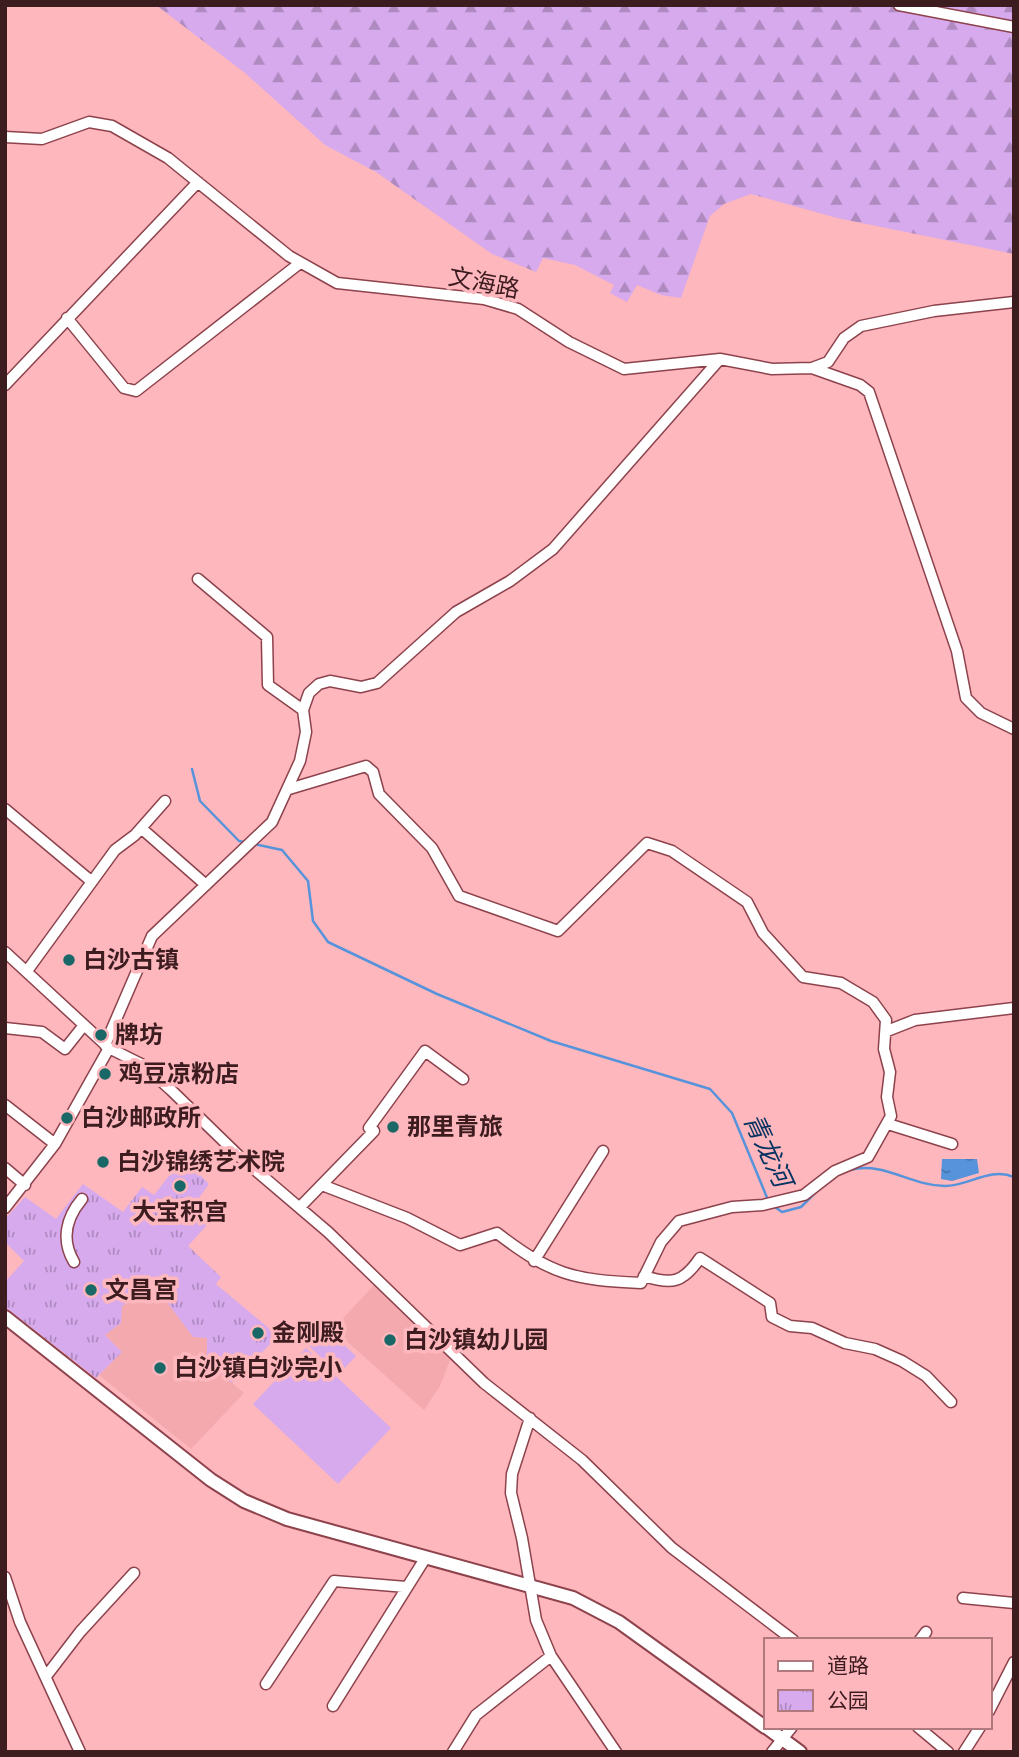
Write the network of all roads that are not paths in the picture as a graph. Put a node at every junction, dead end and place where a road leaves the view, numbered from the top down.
1 (899, 5) edge
2 (1014, 27) edge
3 (5, 137) edge
4 (198, 182) junction
5 (300, 263) junction
6 (1014, 302) edge
7 (67, 318) junction
8 (720, 359) junction
9 (811, 368) junction
10 (5, 385) edge
11 (198, 579) dead end
12 (303, 710) junction
13 (1014, 729) edge
14 (289, 789) junction
15 (165, 801) dead end
16 (5, 809) edge
17 (141, 828) junction
18 (91, 881) junction
19 (206, 885) junction
20 (5, 951) edge
21 (27, 971) junction
22 (1014, 1008) edge
23 (84, 1025) junction
24 (5, 1028) edge
25 (887, 1031) junction
26 (107, 1046) junction
27 (463, 1079) dead end
28 (5, 1105) edge
29 (888, 1124) junction
30 (952, 1143) dead end
31 (55, 1144) junction
32 (604, 1151) dead end
33 (5, 1168) edge
34 (26, 1185) junction
35 (322, 1185) junction
36 (82, 1199) dead end
37 (300, 1207) junction
38 (5, 1208) edge
39 (534, 1261) junction
40 (74, 1262) dead end
41 (644, 1276) junction
42 (5, 1317) edge
43 (951, 1402) dead end
44 (530, 1418) junction
45 (426, 1557) junction
46 (134, 1573) dead end
47 (5, 1577) edge
48 (527, 1584) junction
49 (406, 1587) junction
50 (963, 1598) dead end
51 (1014, 1603) edge
52 (790, 1638) edge
53 (551, 1656) junction
54 (1014, 1662) edge
55 (47, 1675) junction
56 (266, 1684) dead end
57 (333, 1706) dead end
58 (991, 1706) edge
59 (764, 1726) edge
60 (769, 1729) edge
61 (790, 1729) edge
62 (920, 1729) edge
63 (979, 1729) edge
64 (782, 1739) junction
65 (80, 1752) edge
66 (453, 1752) edge
67 (616, 1752) edge
68 (772, 1752) edge
69 (800, 1752) edge
70 (948, 1752) edge
71 (964, 1752) edge

1 - 2 street
3 - 4 street, 文海路
4 - 5 street, 文海路
4 - 7 street
5 - 7 street
5 - 8 street, 文海路
6 - 9 street
7 - 10 street
8 - 9 street, 文海路
8 - 12 street
9 - 13 street
11 - 12 street
12 - 14 street
14 - 19 street
14 - 25 street
15 - 17 street
16 - 18 street
17 - 18 street
17 - 19 street
18 - 21 street
19 - 26 street
20 - 21 street
21 - 23 street
22 - 25 street
23 - 24 street
23 - 26 street
25 - 29 street
26 - 31 street
26 - 37 street
27 - 35 street
28 - 31 street
29 - 30 street
29 - 41 street
31 - 34 street
32 - 39 street
33 - 34 street
34 - 38 street
35 - 37 street
35 - 39 street
36 - 40 street
37 - 44 street
39 - 41 street
41 - 43 street
42 - 45 main road
44 - 48 street
44 - 52 street
45 - 48 main road
45 - 49 street
46 - 55 street
47 - 55 street
48 - 53 street
48 - 59 main road
49 - 56 street
49 - 57 street
50 - 51 street
53 - 66 street
53 - 67 street
54 - 58 street
55 - 65 street
60 - 64 main road
61 - 64 street
62 - 70 street
63 - 71 street
64 - 68 street
64 - 69 main road

